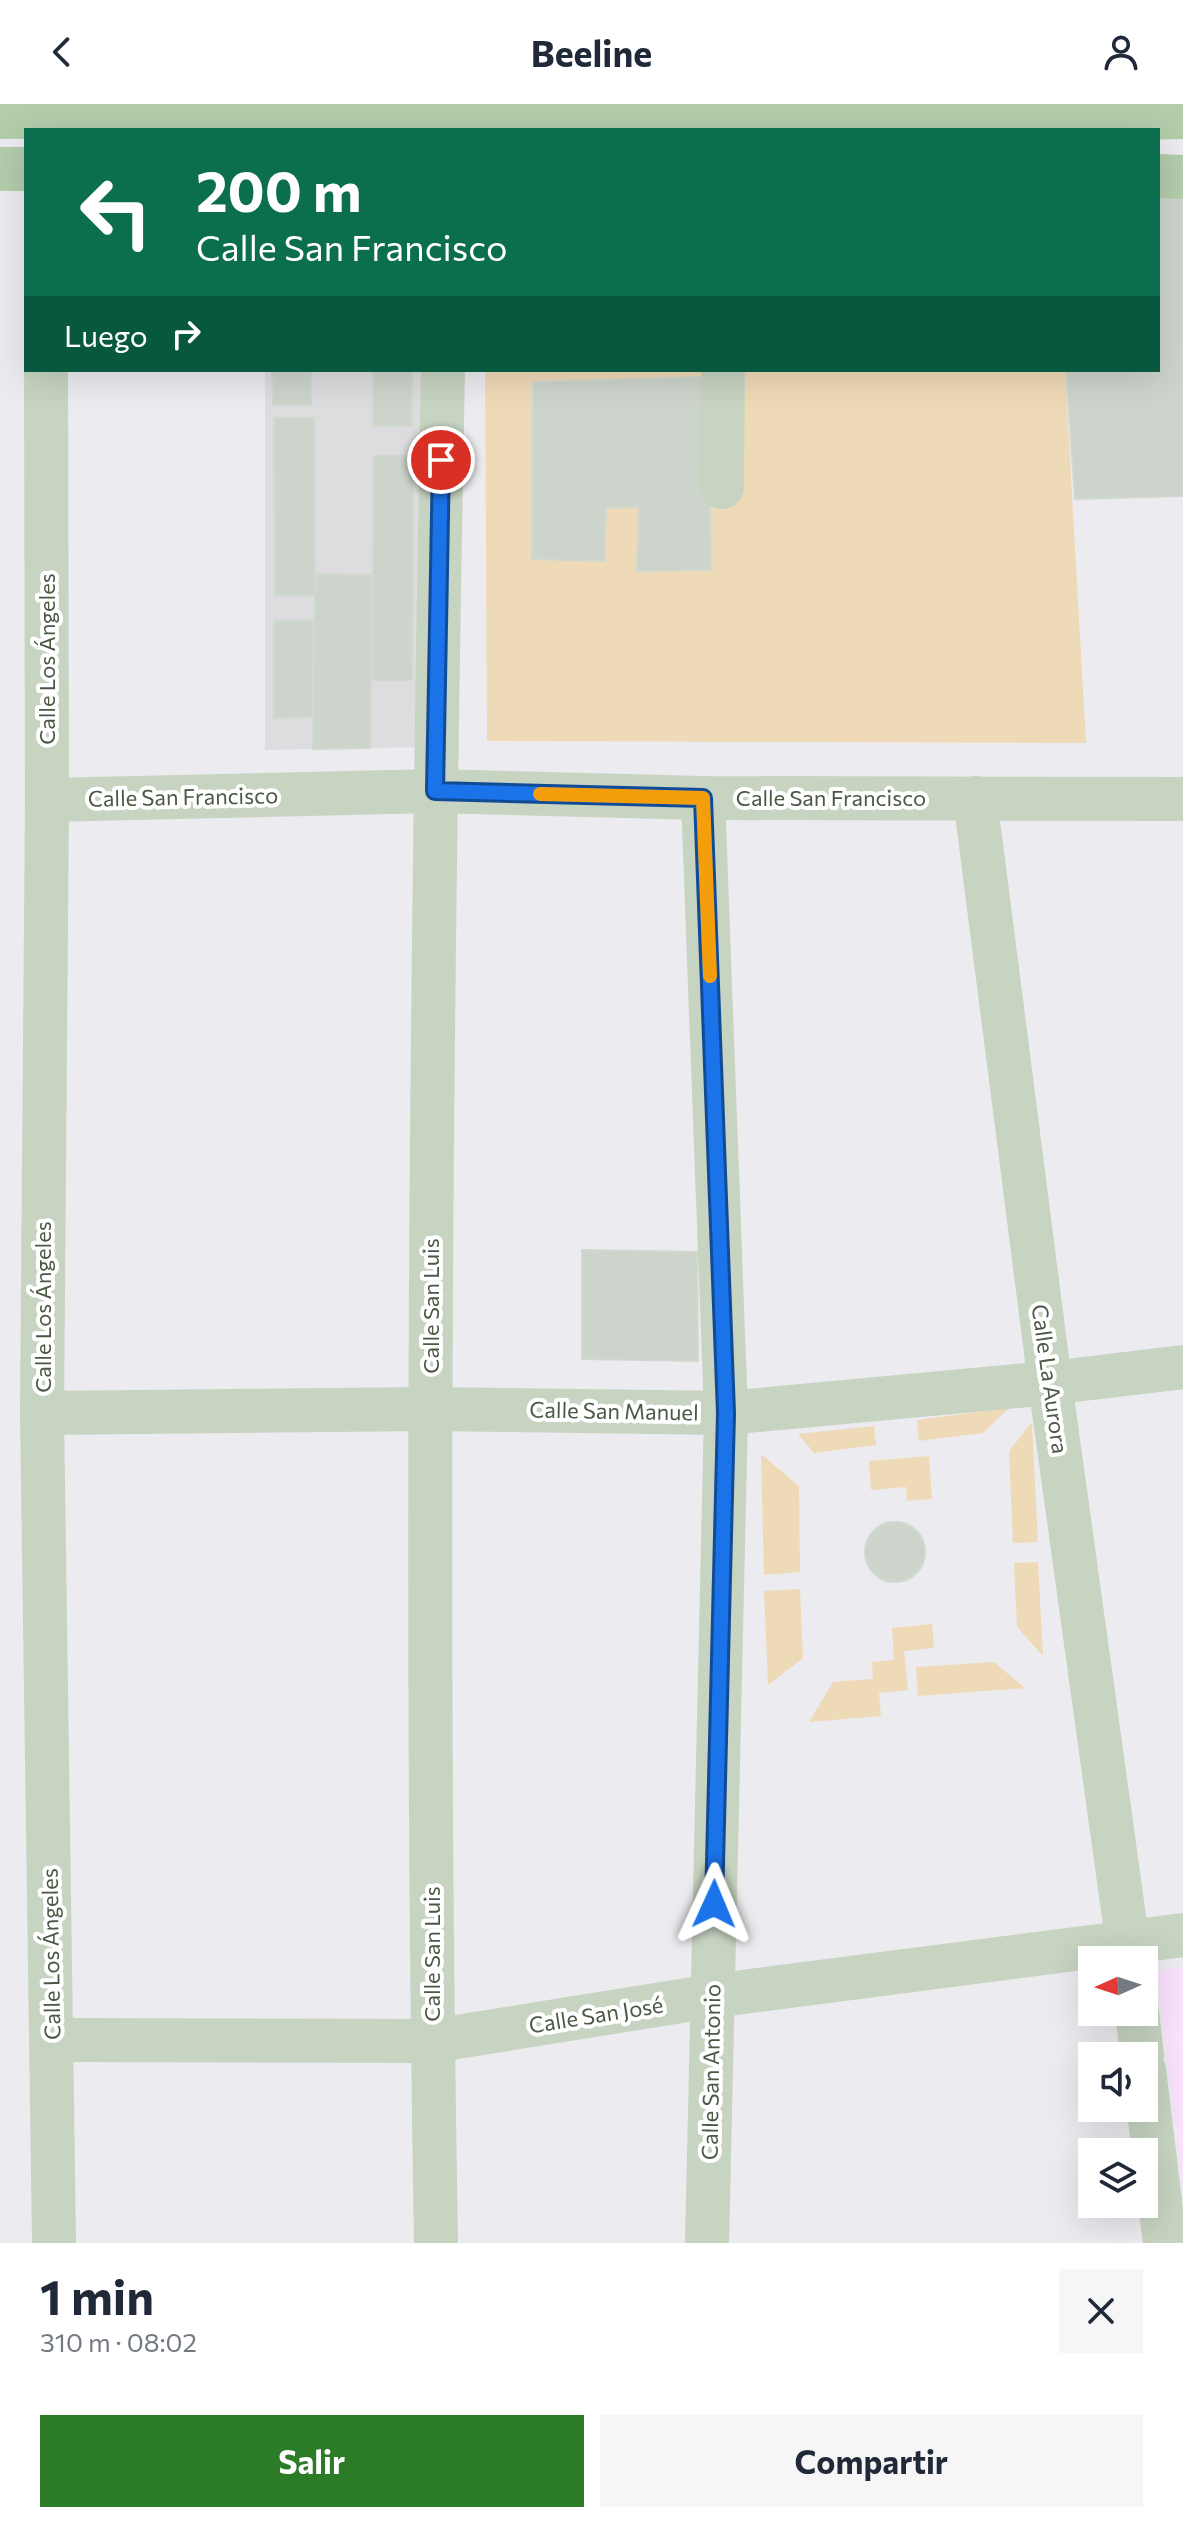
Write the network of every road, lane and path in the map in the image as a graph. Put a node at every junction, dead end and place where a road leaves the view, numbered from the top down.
1 (1003, 112) edge
2 (28, 117) edge
3 (1183, 117) edge
4 (819, 118) edge
5 (448, 121) edge
6 (0, 169) edge
7 (24, 169) edge
8 (1160, 176) edge
9 (1183, 177) edge
10 (46, 372) edge
11 (443, 372) edge
12 (723, 372) edge
13 (722, 487) dead end
14 (435, 791) junction
15 (703, 798) junction
16 (975, 798) junction
17 (1183, 799) edge
18 (47, 800) junction
19 (1183, 1367) edge
20 (1050, 1383) junction
21 (430, 1409) junction
22 (42, 1413) junction
23 (726, 1413) junction
24 (1183, 1935) edge
25 (1128, 1946) edge
26 (1143, 1946) edge
27 (1078, 1956) edge
28 (712, 1996) junction
29 (53, 2040) junction
30 (432, 2041) junction
31 (1150, 2122) edge
32 (54, 2243) edge
33 (436, 2243) edge
34 (707, 2243) edge
35 (1165, 2243) edge

1 - 3 main road
1 - 4 main road
2 - 5 main road
4 - 5 main road
6 - 7 main road
8 - 9 main road
10 - 18 street, Calle Los Ángeles
11 - 14 street, Calle San Luis
12 - 13 street
14 - 15 street, Calle San Francisco
14 - 18 street, Calle San Francisco
14 - 21 street, Calle San Luis
15 - 16 street, Calle San Francisco
15 - 23 street, Calle San Antonio
16 - 17 street, Calle San Francisco
16 - 20 street, Calle La Aurora
18 - 22 street, Calle Los Ángeles
19 - 20 street, Calle San Manuel
20 - 23 street, Calle San Manuel
20 - 25 street, Calle La Aurora
21 - 22 street, Calle San Manuel
21 - 23 street, Calle San Manuel
21 - 30 street, Calle San Luis
22 - 29 street, Calle Los Ángeles
23 - 28 street, Calle San Antonio
24 - 26 street, Calle San José
27 - 28 street, Calle San José
28 - 30 street, Calle San José
28 - 34 street, Calle San Antonio
29 - 30 street, Calle San José
29 - 32 street, Calle Los Ángeles
30 - 33 street, Calle San Luis
31 - 35 street

